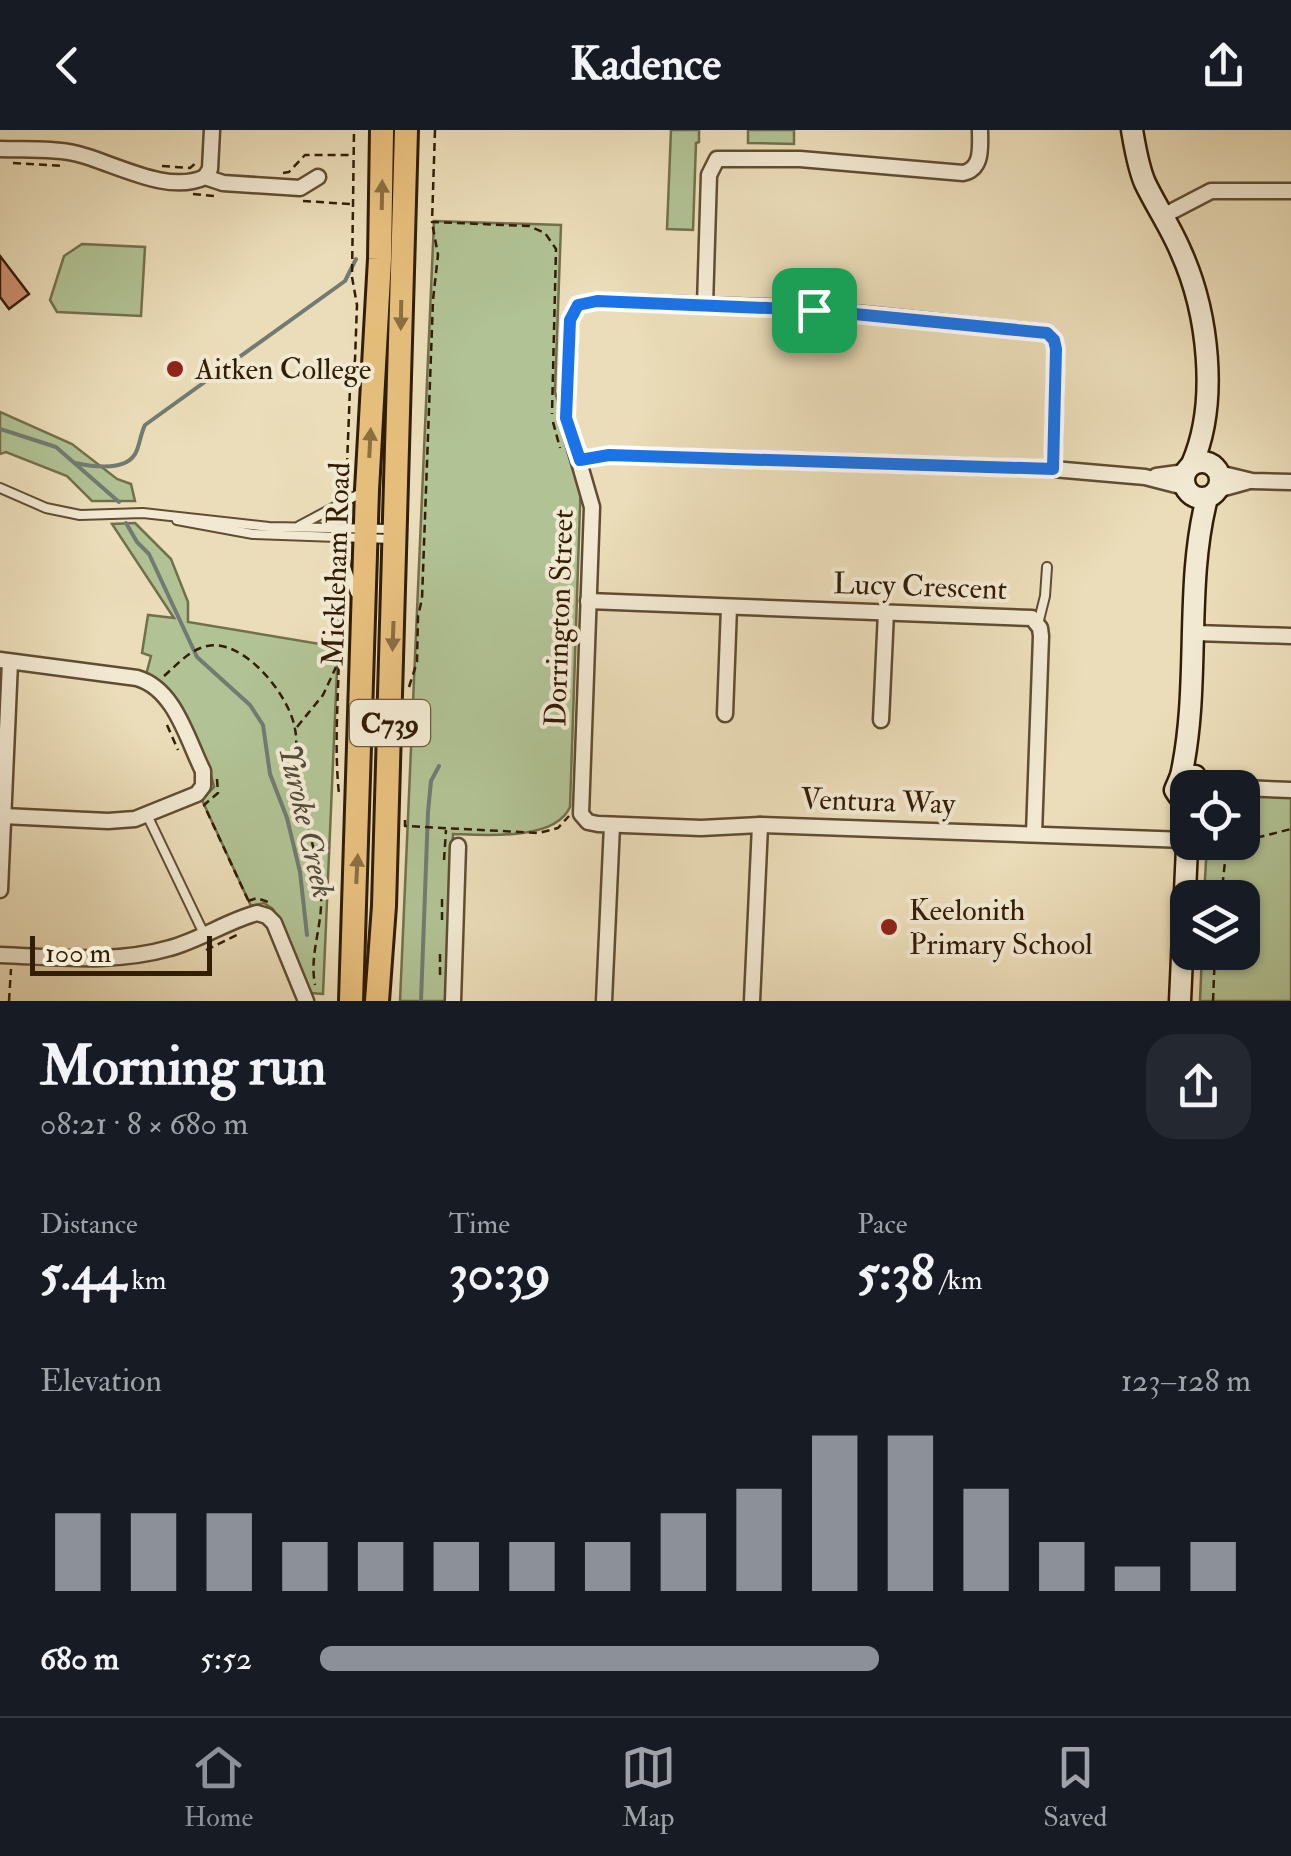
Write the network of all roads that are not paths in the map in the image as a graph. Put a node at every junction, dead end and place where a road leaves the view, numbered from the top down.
1 (212, 130) edge
2 (382, 130) edge
3 (406, 130) edge
4 (980, 130) edge
5 (1132, 130) edge
6 (0, 149) edge
7 (205, 176) junction
8 (318, 178) dead end
9 (1291, 191) edge
10 (1163, 216) junction
11 (705, 305) junction
12 (580, 460) junction
13 (1053, 469) junction
14 (1201, 481) junction
15 (1291, 482) edge
16 (0, 488) edge
17 (367, 490) junction
18 (143, 513) junction
19 (298, 526) junction
20 (366, 533) junction
21 (396, 534) junction
22 (336, 538) junction
23 (1047, 567) dead end
24 (588, 601) junction
25 (728, 607) junction
26 (364, 610) junction
27 (886, 612) junction
28 (1038, 624) junction
29 (1195, 633) junction
30 (1291, 636) edge
31 (5, 661) edge
32 (724, 714) dead end
33 (881, 720) dead end
34 (1191, 770) edge
35 (1260, 789) edge
36 (1291, 790) edge
37 (147, 815) junction
38 (3, 816) junction
39 (760, 824) junction
40 (612, 825) junction
41 (1170, 833) edge
42 (1034, 834) junction
43 (458, 846) dead end
44 (1185, 860) edge
45 (0, 890) edge
46 (205, 936) junction
47 (7, 960) edge
48 (306, 1001) edge
49 (351, 1001) edge
50 (378, 1001) edge
51 (452, 1001) edge
52 (604, 1001) edge
53 (752, 1001) edge
54 (1180, 1001) edge

1 - 7 street
17 -> 2 main road, Mickleham Road / C739
3 -> 21 main road, Mickleham Road / C739
4 - 11 street
5 - 10 street
6 - 7 street
7 - 8 street
9 - 10 street
10 - 14 street
11 - 12 street, Dorrington Street
11 - 13 street
12 - 13 street
12 - 24 street, Dorrington Street
13 - 14 street
14 - 15 street
14 - 29 street
16 - 18 lane
17 - 19 lane
17 - 20 main road, Mickleham Road / C739
18 - 19 lane
18 - 22 lane
19 - 20 lane
20 - 21 lane
20 - 22 lane
20 - 26 main road, Mickleham Road / C739
21 -> 50 main road, Mickleham Road / C739
22 - 26 lane
23 - 28 lane
24 - 25 street, Lucy Crescent
24 - 40 street, Dorrington Street
25 - 27 street, Lucy Crescent
25 - 32 street
49 -> 26 main road, Mickleham Road / C739
27 - 28 street, Lucy Crescent
27 - 33 street
28 - 42 street, Lucy Crescent
29 - 30 street
29 - 34 street
31 - 37 street
31 - 38 street
35 - 36 street
37 - 38 street
37 - 46 lane
38 - 45 street
39 - 40 street, Ventura Way
39 - 42 street, Ventura Way
39 - 53 street
40 - 52 street
41 - 42 street, Ventura Way
43 - 51 street
44 - 54 street
46 - 47 street
46 - 48 street

